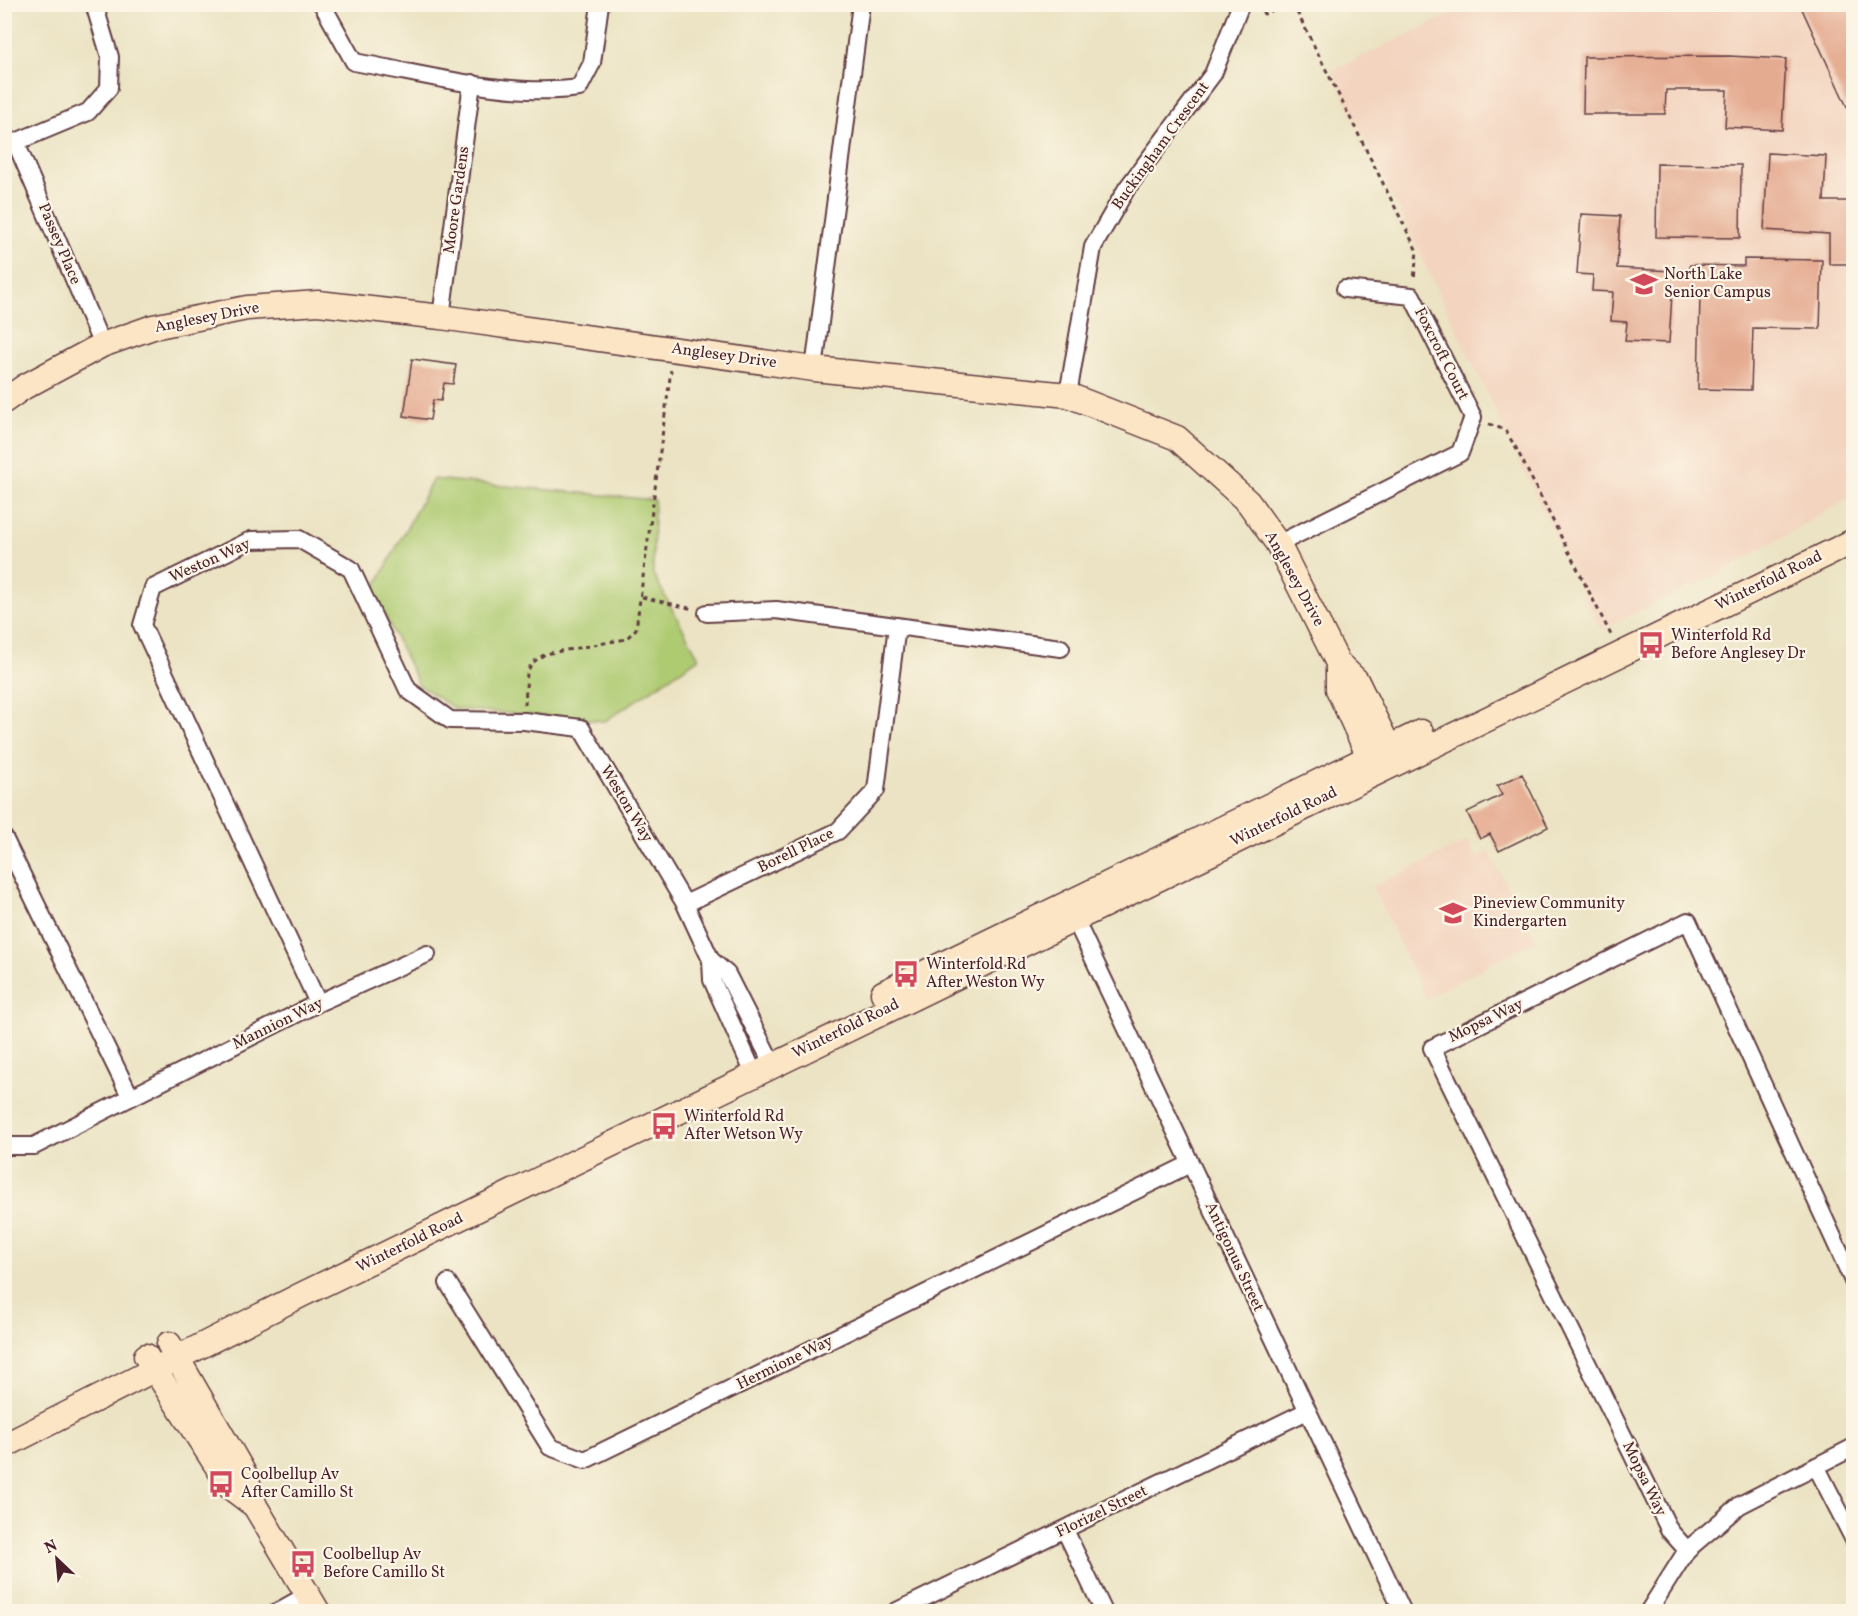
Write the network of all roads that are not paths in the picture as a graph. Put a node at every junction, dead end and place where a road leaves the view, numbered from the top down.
1 (94, 4) edge
2 (322, 4) edge
3 (600, 4) edge
4 (861, 4) edge
5 (1241, 4) edge
6 (472, 83) junction
7 (10, 145) edge
8 (1345, 289) dead end
9 (441, 317) junction
10 (102, 345) junction
11 (813, 369) junction
12 (1068, 395) junction
13 (4, 401) edge
14 (1854, 524) edge
15 (1854, 541) edge
16 (1278, 544) junction
17 (707, 613) road end
18 (897, 626) junction
19 (1061, 648) dead end
20 (1382, 760) junction
21 (4, 838) edge
22 (685, 904) junction
23 (1070, 910) junction
24 (427, 954) dead end
25 (318, 1003) junction
26 (760, 1063) junction
27 (130, 1096) junction
28 (4, 1146) edge
29 (1190, 1164) junction
30 (448, 1283) dead end
31 (1854, 1283) edge
32 (174, 1351) junction
33 (150, 1363) junction
34 (1307, 1411) junction
35 (4, 1428) edge
36 (4, 1446) edge
37 (1854, 1447) edge
38 (1816, 1466) junction
39 (255, 1506) junction
40 (1065, 1530) junction
41 (1854, 1540) edge
42 (1687, 1550) junction
43 (312, 1603) edge
44 (277, 1611) edge
45 (896, 1611) edge
46 (1104, 1611) edge
47 (1403, 1611) edge
48 (1648, 1611) edge

1 - 7 street, Passey Place
2 - 6 street
3 - 6 street
4 - 11 street
5 - 12 street, Buckingham Crescent
6 - 9 street, Moore Gardens
7 - 10 street, Passey Place
8 - 16 street, Foxcroft Court
9 - 10 main road, Anglesey Drive
9 - 11 main road, Anglesey Drive
10 - 13 main road, Anglesey Drive
11 - 12 main road, Anglesey Drive
12 - 16 main road, Anglesey Drive
14 - 20 main road, Winterfold Road
15 - 20 main road, Winterfold Road
16 - 20 main road, Anglesey Drive
17 - 18 street
18 - 19 street
18 - 22 street, Borell Place
20 - 23 main road, Winterfold Road
21 - 27 street
22 - 25 street, Weston Way
22 - 26 street, Weston Way
23 - 26 main road, Winterfold Road
23 - 29 street, Antigonus Street
24 - 25 street, Mannion Way
25 - 27 street, Mannion Way
26 - 32 main road, Winterfold Road
27 - 28 street, Mannion Way
29 - 30 street, Hermione Way
29 - 34 street, Antigonus Street
31 - 42 street, Mopsa Way
32 - 33 main road, Winterfold Road
32 - 39 main road
33 - 35 main road, Winterfold Road
33 - 36 main road, Winterfold Road
33 - 39 main road
34 - 40 street, Florizel Street
34 - 47 street, Antigonus Street
37 - 38 street
38 - 41 street
38 - 42 street
39 - 43 main road
40 - 45 street, Florizel Street
40 - 46 street
42 - 48 street
43 - 44 street

